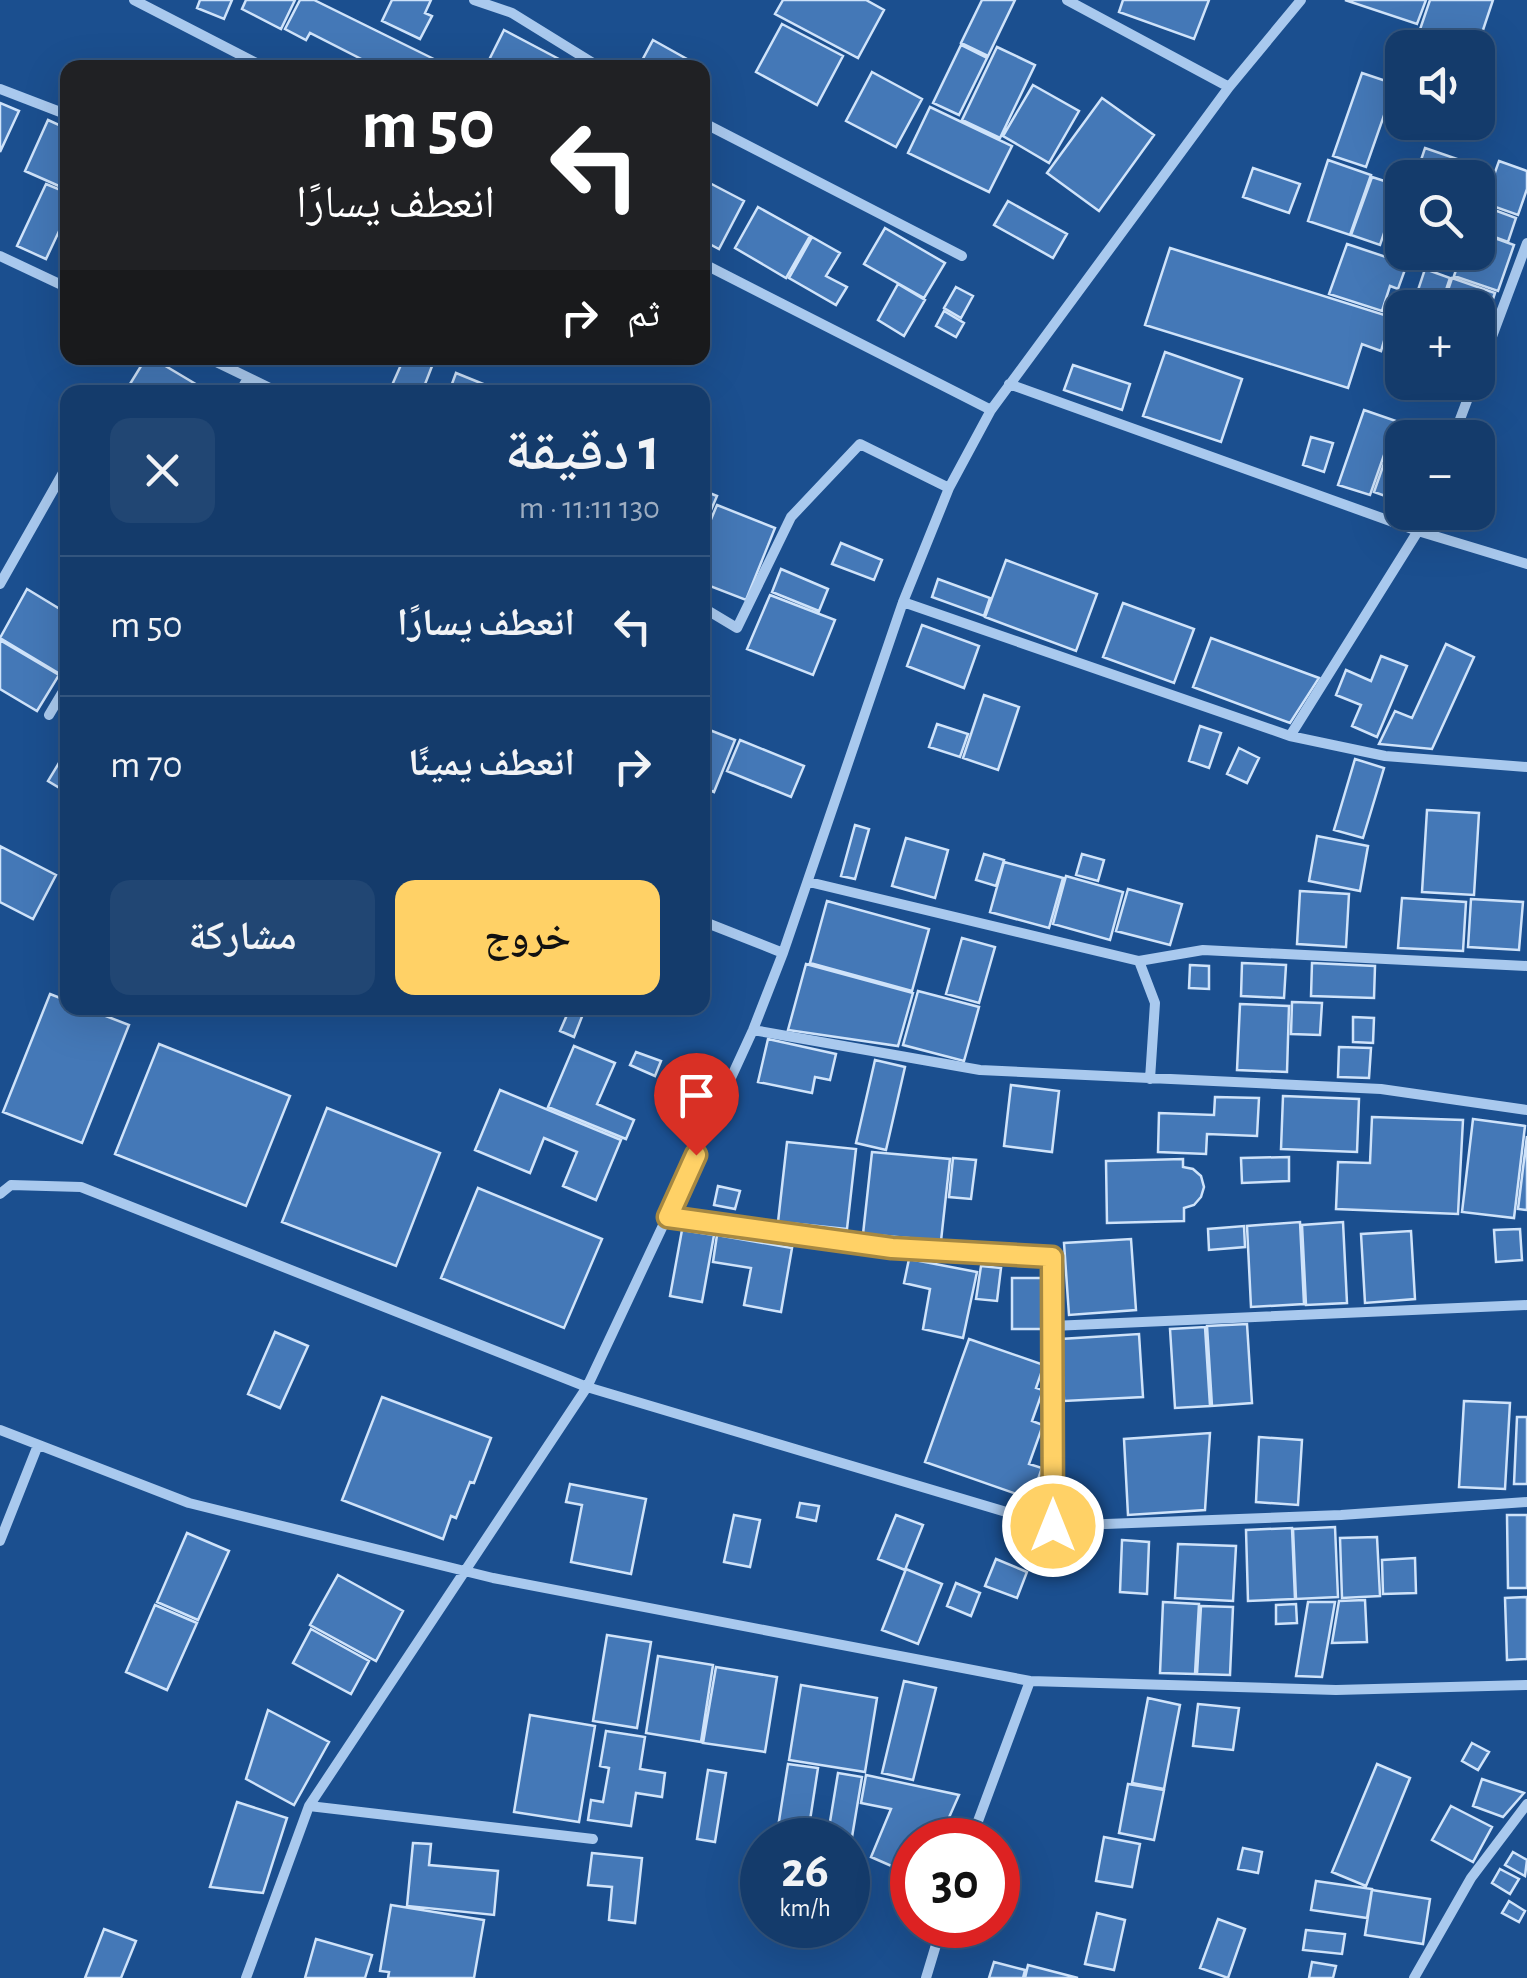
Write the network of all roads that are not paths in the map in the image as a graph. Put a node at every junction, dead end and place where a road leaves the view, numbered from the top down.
1 (134, 0) edge
2 (474, 0) edge
3 (1067, 0) edge
4 (1301, 0) edge
5 (250, 60) edge
6 (588, 60) edge
7 (1229, 87) junction
8 (0, 89) edge
9 (60, 112) edge
10 (710, 126) edge
11 (1527, 243) edge
12 (0, 256) edge
13 (962, 256) dead end
14 (710, 267) edge
15 (60, 284) edge
16 (1495, 329) edge
17 (222, 365) edge
18 (248, 378) junction
19 (1009, 384) junction
20 (244, 385) edge
21 (263, 385) edge
22 (991, 410) junction
23 (60, 478) edge
24 (949, 488) junction
25 (1418, 531) junction
26 (1527, 564) edge
27 (0, 584) edge
28 (903, 602) junction
29 (710, 612) edge
30 (60, 696) edge
31 (49, 715) dead end
32 (1290, 736) junction
33 (1527, 767) edge
34 (809, 882) junction
35 (710, 924) edge
36 (783, 953) junction
37 (1139, 961) junction
38 (1527, 966) edge
39 (753, 1030) junction
40 (1150, 1079) junction
41 (1527, 1110) edge
42 (0, 1194) edge
43 (668, 1217) junction
44 (1527, 1305) edge
45 (1052, 1326) junction
46 (587, 1387) junction
47 (0, 1430) edge
48 (38, 1445) junction
49 (1527, 1502) edge
50 (1053, 1526) junction
51 (0, 1541) edge
52 (463, 1570) junction
53 (1030, 1681) junction
54 (1527, 1684) edge
55 (1527, 1804) edge
56 (309, 1806) junction
57 (980, 1818) edge
58 (593, 1838) dead end
59 (935, 1948) edge
60 (246, 1978) edge
61 (926, 1978) edge
62 (1414, 1978) edge

1 - 5 street
2 - 6 street
3 - 7 street
4 - 7 street
7 - 19 street
8 - 9 street
10 - 13 street
11 - 16 street
12 - 15 street
14 - 22 street
17 - 18 street
18 - 20 street
18 - 21 street
19 - 22 street
19 - 25 street
22 - 24 street
23 - 27 street
24 - 28 street
24 - 29 street
25 - 26 street
25 - 32 street
28 - 32 street
28 - 34 street
30 - 31 street
32 - 33 street
34 - 36 street
34 - 37 street
35 - 36 street
36 - 39 street
37 - 38 street
37 - 40 street
39 - 40 street
39 - 43 street
40 - 41 street
42 - 46 street
43 - 45 street
43 - 46 street
44 - 45 street
45 - 50 street
46 - 50 street
46 - 52 street
47 - 48 street
48 - 51 street
48 - 52 street
49 - 50 street
52 - 53 street
52 - 56 street
53 - 54 street
53 - 57 street
55 - 62 street
56 - 58 street
56 - 60 street
59 - 61 street

